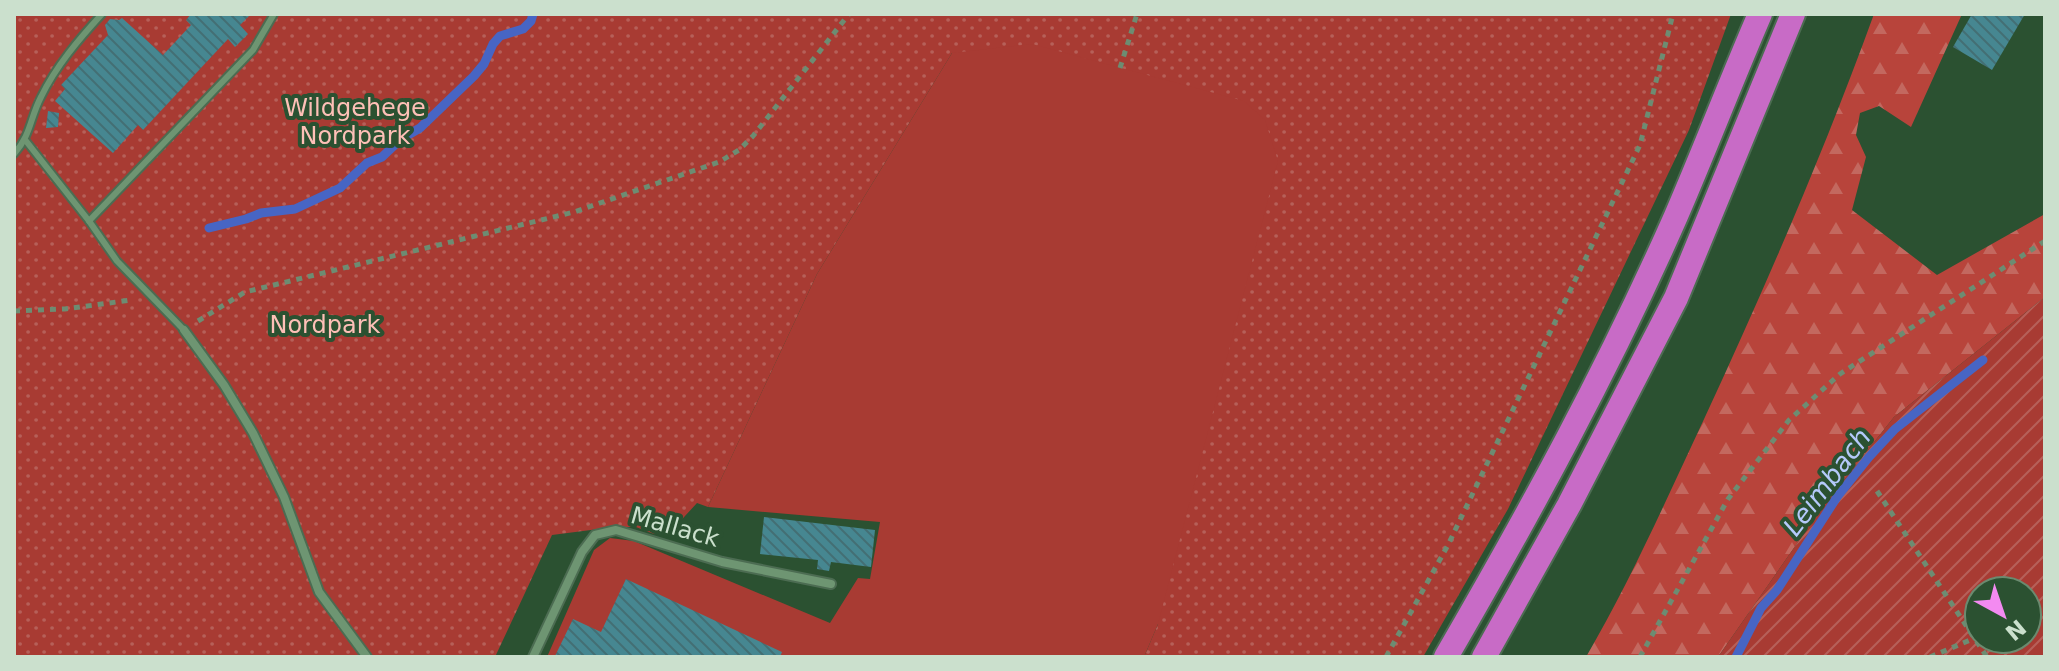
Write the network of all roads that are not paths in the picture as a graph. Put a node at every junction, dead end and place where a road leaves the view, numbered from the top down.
1 (102, 14) edge
2 (274, 14) edge
3 (1760, 14) edge
4 (1793, 14) edge
5 (26, 141) junction
6 (14, 154) edge
7 (89, 221) junction
8 (184, 330) joint
9 (831, 584) dead end
10 (367, 657) edge
11 (533, 657) edge
12 (1446, 657) edge
13 (1484, 657) edge

1 - 5 lane
2 - 7 lane
3 - 12 highway
4 - 13 highway
5 - 6 lane
5 - 7 lane
7 - 8 lane
8 - 10 street
9 - 11 street, Mallack

